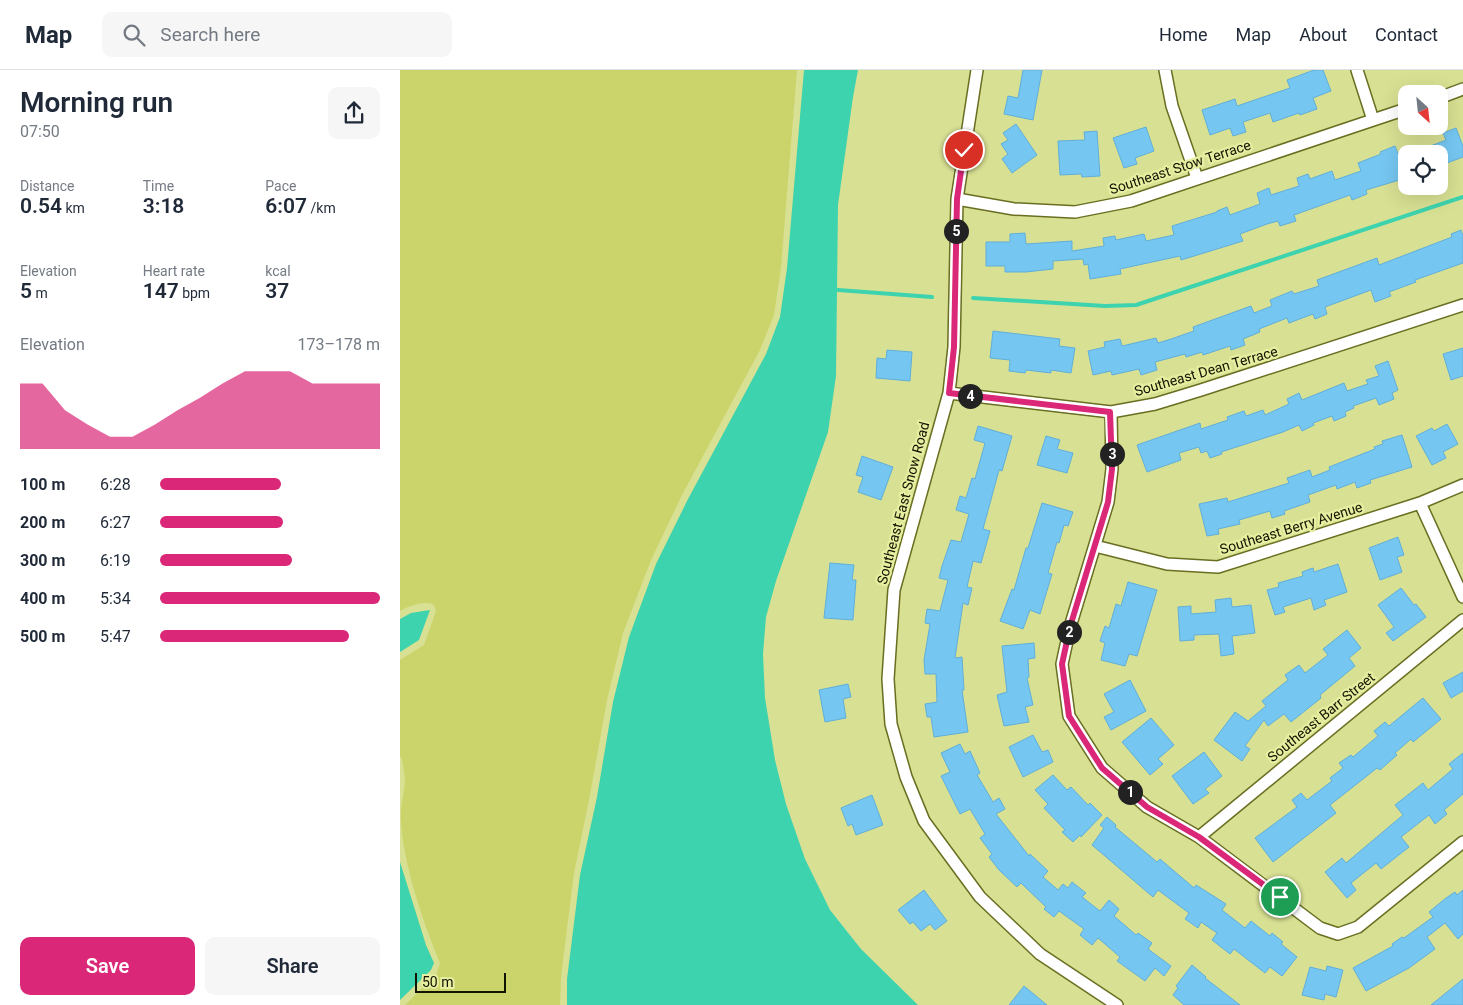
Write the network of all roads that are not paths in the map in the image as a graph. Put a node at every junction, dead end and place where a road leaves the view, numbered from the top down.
1 (978, 70) edge
2 (1166, 70) edge
3 (1357, 70) edge
4 (1463, 89) edge
5 (1448, 95) edge
6 (1398, 112) edge
7 (1373, 120) junction
8 (1197, 178) junction
9 (957, 199) junction
10 (1463, 305) edge
11 (949, 393) junction
12 (1110, 412) junction
13 (1463, 485) edge
14 (1420, 503) junction
15 (1095, 546) junction
16 (1463, 598) edge
17 (1463, 620) edge
18 (1199, 837) junction
19 (1463, 842) edge
20 (1117, 1005) edge

1 - 9 street, Southeast East Snow Road
2 - 8 street
3 - 7 street
4 - 5 street
6 - 7 street, Southeast Stow Terrace
7 - 8 street, Southeast Stow Terrace
8 - 9 street, Southeast Stow Terrace
9 - 11 street, Southeast East Snow Road
10 - 12 street, Southeast Dean Terrace
11 - 12 street, Southeast Dean Terrace
11 - 20 street, Southeast East Snow Road
12 - 15 street
13 - 14 street, Southeast Berry Avenue
14 - 15 street, Southeast Berry Avenue
14 - 16 street
15 - 18 street
17 - 18 street, Southeast Barr Street
18 - 19 street

